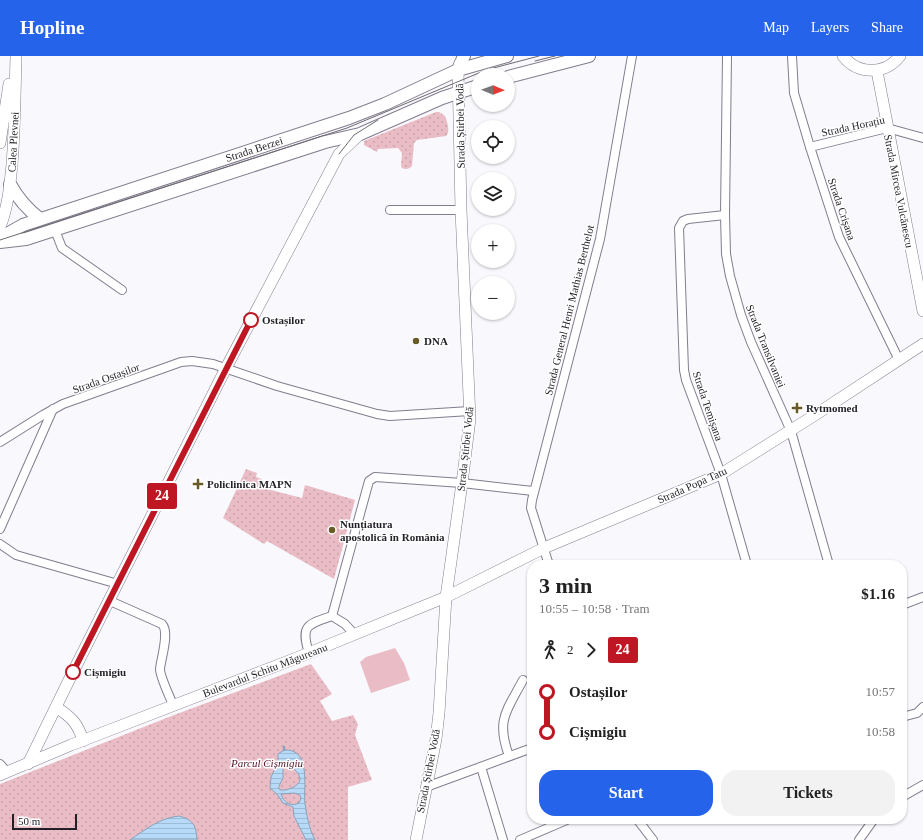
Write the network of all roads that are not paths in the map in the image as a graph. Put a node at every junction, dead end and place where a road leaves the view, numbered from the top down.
1 (15, 56) edge
2 (461, 56) edge
3 (464, 56) edge
4 (507, 56) edge
5 (589, 56) edge
6 (632, 56) edge
7 (727, 56) edge
8 (792, 56) edge
9 (844, 56) edge
10 (900, 56) edge
11 (458, 70) junction
12 (877, 71) junction
13 (515, 75) edge
14 (471, 88) edge
15 (459, 92) junction
16 (328, 125) junction
17 (887, 128) junction
18 (360, 134) junction
19 (923, 138) edge
20 (338, 139) junction
21 (0, 143) edge
22 (810, 147) junction
23 (339, 154) junction
24 (10, 184) junction
25 (390, 210) dead end
26 (461, 210) junction
27 (725, 215) junction
28 (40, 219) junction
29 (0, 227) edge
30 (54, 230) junction
31 (0, 238) edge
32 (0, 242) edge
33 (122, 290) dead end
34 (923, 311) edge
35 (923, 344) edge
36 (899, 360) junction
37 (226, 368) junction
38 (53, 409) junction
39 (470, 411) junction
40 (791, 431) junction
41 (0, 442) edge
42 (721, 474) junction
43 (462, 483) junction
44 (534, 491) junction
45 (0, 529) edge
46 (0, 544) edge
47 (544, 548) junction
48 (548, 560) edge
49 (746, 560) edge
50 (828, 560) edge
51 (118, 584) junction
52 (446, 597) junction
53 (923, 597) edge
54 (110, 601) junction
55 (907, 604) edge
56 (332, 616) junction
57 (354, 634) junction
58 (309, 653) junction
59 (523, 680) dead end
60 (173, 705) junction
61 (923, 707) edge
62 (56, 708) junction
63 (907, 716) edge
64 (83, 741) junction
65 (527, 750) edge
66 (509, 756) junction
67 (28, 764) junction
68 (481, 767) junction
69 (2, 770) edge
70 (923, 785) edge
71 (426, 787) junction
72 (907, 794) edge
73 (557, 824) edge
74 (641, 824) edge
75 (870, 824) edge
76 (416, 840) edge
77 (503, 840) edge
78 (520, 840) edge
79 (653, 840) edge
80 (859, 840) edge

1 - 21 main road, Calea Plevnei
1 - 24 main road, Calea Plevnei
2 - 11 main road, Strada Știrbei Vodă
3 - 11 main road
4 - 11 main road, Strada Berzei
5 - 13 main road
6 - 44 street, Strada General Henri Mathias Berthelot
7 - 27 street, Strada Transilvaniei
8 - 22 street, Strada Crișana
9 - 12 main road
10 - 12 main road
11 - 15 main road, Strada Știrbei Vodă
11 - 16 main road, Strada Berzei
12 - 17 main road, Strada Mircea Vulcănescu
14 - 15 main road, Strada Berzei
15 - 18 main road, Strada Berzei
15 - 26 main road, Strada Știrbei Vodă
16 - 20 main road
16 - 28 main road, Strada Berzei
17 - 19 street, Strada Horațiu
17 - 22 street, Strada Horațiu
17 - 34 main road, Strada Mircea Vulcănescu
18 - 20 main road, Strada Berzei
18 - 23 main road
20 - 23 main road
20 - 30 main road, Strada Berzei
22 - 36 street, Strada Crișana
23 - 37 main road
24 - 28 main road
24 - 29 main road, Calea Plevnei
25 - 26 street
26 - 39 main road, Strada Știrbei Vodă
27 - 40 street, Strada Transilvaniei
27 - 42 street, Strada Temișana
28 - 31 main road, Strada Berzei
30 - 32 main road, Strada Berzei
30 - 33 street
35 - 36 main road, Strada Popa Tatu
36 - 40 main road, Strada Popa Tatu
37 - 38 street, Strada Ostașilor
37 - 39 street, Strada Ostașilor
37 - 51 main road
38 - 41 street, Strada Ostașilor
38 - 45 street
39 - 43 main road, Strada Știrbei Vodă
40 - 42 main road, Strada Popa Tatu
40 - 50 street, Strada Transilvaniei
42 - 47 main road, Strada Popa Tatu
42 - 49 street, Strada Temișana
43 - 44 street
43 - 52 main road, Strada Știrbei Vodă
43 - 56 street
44 - 47 street, Strada General Henri Mathias Berthelot
46 - 51 street
47 - 48 street, Strada General Henri Mathias Berthelot
47 - 52 main road, Strada Popa Tatu
51 - 54 main road
52 - 57 main road, Bulevardul Schitu Măgureanu
52 - 71 main road, Strada Știrbei Vodă
53 - 55 street
54 - 60 street
54 - 62 main road
56 - 57 street
56 - 58 street
57 - 58 main road, Bulevardul Schitu Măgureanu
58 - 60 main road, Bulevardul Schitu Măgureanu
59 - 66 street
60 - 64 main road, Bulevardul Schitu Măgureanu
61 - 63 street
62 - 64 main road
62 - 67 main road
64 - 67 main road, Bulevardul Schitu Măgureanu
65 - 66 street
66 - 68 street
67 - 69 main road, Bulevardul Schitu Măgureanu
68 - 71 street
68 - 77 street
70 - 72 street
71 - 76 main road, Strada Știrbei Vodă
73 - 78 street
74 - 79 street
75 - 80 street

